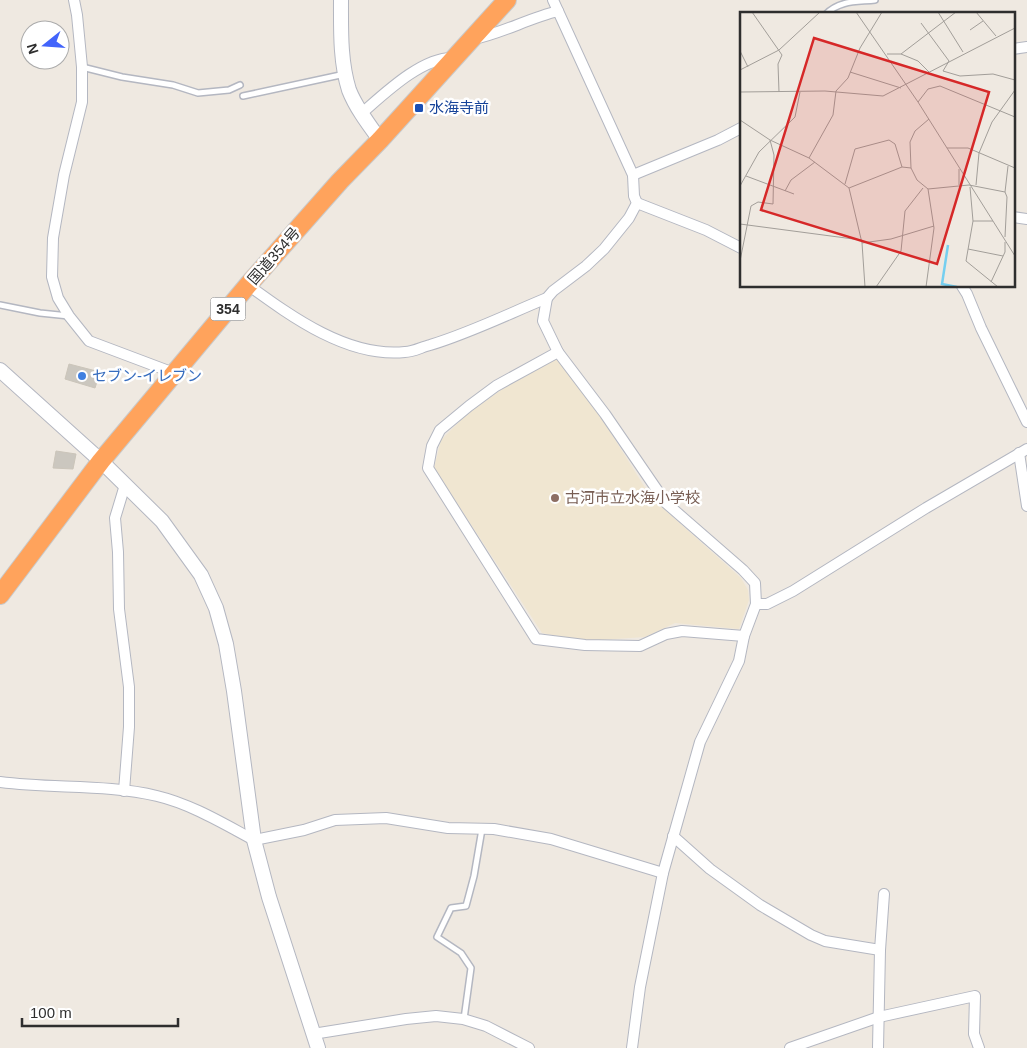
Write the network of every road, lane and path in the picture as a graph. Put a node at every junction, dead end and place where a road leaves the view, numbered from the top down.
1 (74, 0) edge
2 (341, 0) edge
3 (507, 0) edge
4 (553, 0) edge
5 (875, 0) edge
6 (558, 11) junction
7 (828, 12) edge
8 (473, 39) junction
9 (1027, 47) edge
10 (1014, 49) edge
11 (456, 58) junction
12 (82, 67) junction
13 (345, 74) junction
14 (240, 85) dead end
15 (243, 96) dead end
16 (362, 113) junction
17 (740, 129) edge
18 (380, 140) junction
19 (633, 175) junction
20 (637, 203) junction
21 (1014, 217) edge
22 (1027, 219) edge
23 (740, 247) edge
24 (248, 285) junction
25 (963, 288) edge
26 (546, 298) junction
27 (0, 305) edge
28 (69, 316) junction
29 (558, 352) junction
30 (0, 370) edge
31 (174, 373) junction
32 (1027, 422) edge
33 (1023, 451) edge
34 (101, 461) junction
35 (125, 485) junction
36 (1027, 506) edge
37 (0, 595) edge
38 (756, 604) junction
39 (744, 636) junction
40 (0, 782) edge
41 (124, 791) junction
42 (482, 829) junction
43 (673, 836) junction
44 (254, 840) junction
45 (663, 873) junction
46 (884, 894) dead end
47 (880, 950) junction
48 (879, 1018) junction
49 (464, 1019) junction
50 (313, 1034) junction
51 (318, 1048) edge
52 (529, 1048) edge
53 (632, 1048) edge
54 (790, 1048) edge
55 (878, 1048) edge
56 (979, 1048) edge

1 - 12 street
2 - 13 street
3 - 8 highway, 国道354号 / 354
4 - 6 street
5 - 7 lane
6 - 8 street
6 - 19 street
8 - 11 highway, 国道354号 / 354
9 - 10 street
11 - 16 street
11 - 18 highway, 国道354号 / 354
12 - 14 lane
12 - 28 street
13 - 15 lane
13 - 16 street
16 - 18 street
17 - 19 street
18 - 24 highway, 国道354号 / 354
19 - 20 street
20 - 23 street
20 - 26 street
21 - 22 street
24 - 26 street
24 - 31 highway, 国道354号 / 354
25 - 32 street
26 - 29 street
27 - 28 lane
28 - 31 street
29 - 38 street
29 - 39 street
30 - 34 street
31 - 34 highway, 国道354号 / 354
33 - 36 street
33 - 38 street
34 - 35 street
34 - 37 highway, 国道354号 / 354
35 - 41 street
35 - 44 street
38 - 39 street
39 - 43 street
40 - 41 street
41 - 44 street
42 - 44 street
42 - 45 street
42 - 49 lane
43 - 45 street
43 - 47 street
44 - 50 street
45 - 53 street
46 - 47 street
47 - 48 street
48 - 54 street
48 - 55 street
48 - 56 street
49 - 50 street
49 - 52 street
50 - 51 street

